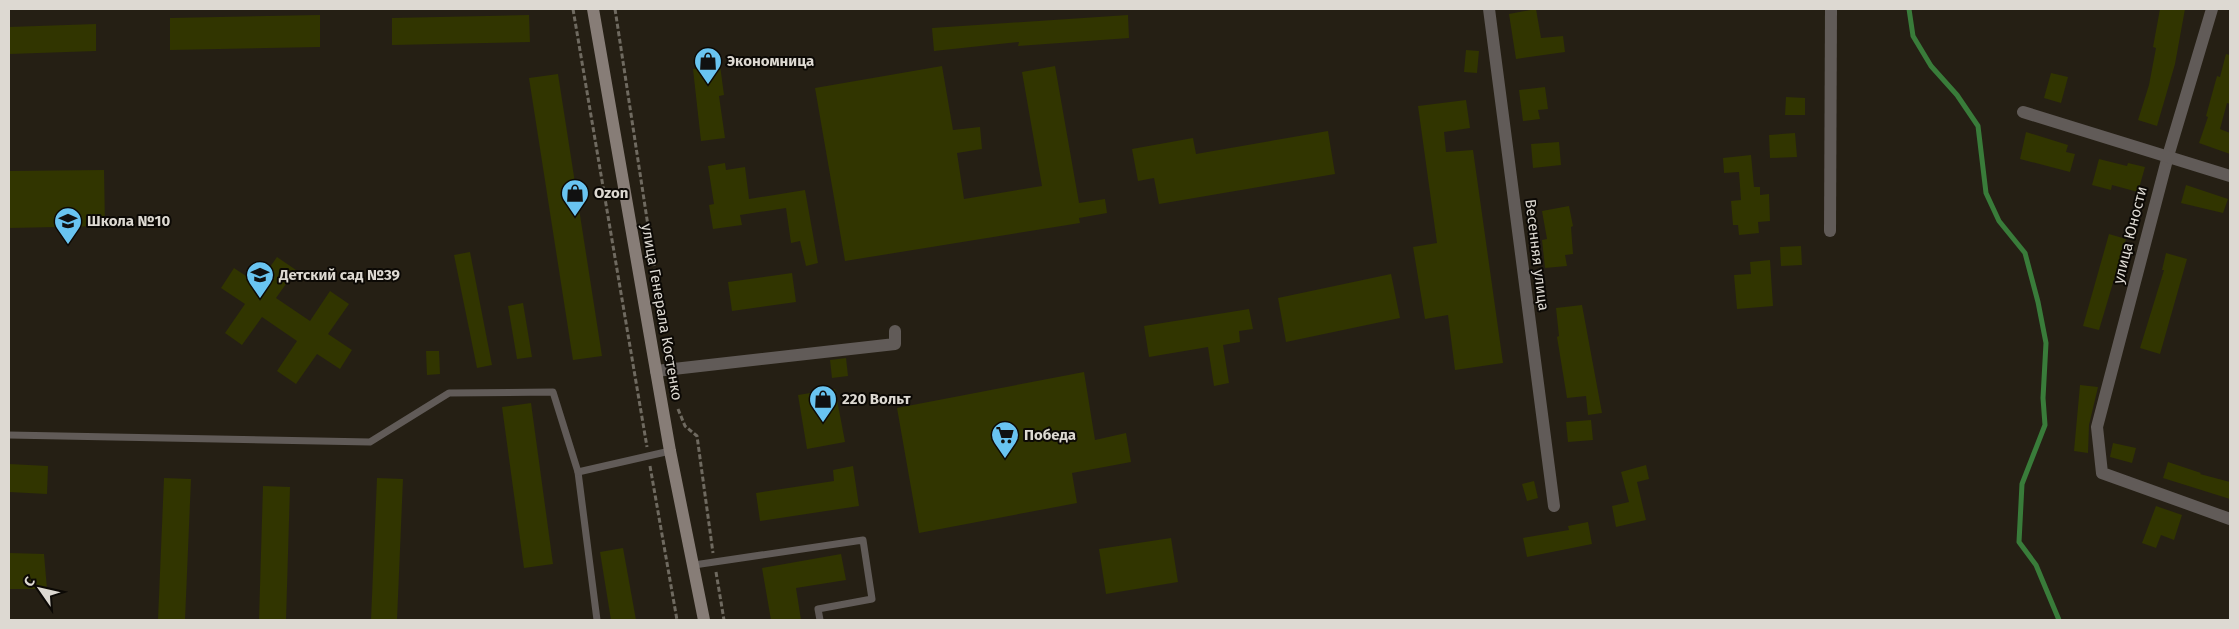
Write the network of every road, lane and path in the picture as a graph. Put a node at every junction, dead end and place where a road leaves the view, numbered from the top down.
1 (573, 9) edge
2 (593, 9) edge
3 (615, 9) edge
4 (1489, 9) edge
5 (1831, 9) edge
6 (2212, 9) edge
7 (2023, 112) dead end
8 (2168, 156) junction
9 (2230, 176) edge
10 (1830, 231) dead end
11 (658, 291) dead end
12 (895, 330) dead end
13 (656, 371) junction
14 (677, 408) dead end
15 (9, 435) edge
16 (670, 451) junction
17 (648, 455) junction
18 (578, 472) junction
19 (1554, 506) dead end
20 (2230, 519) edge
21 (714, 562) junction
22 (694, 565) junction
23 (597, 620) edge
24 (677, 620) edge
25 (704, 620) edge
26 (724, 620) edge
27 (820, 620) edge

1 - 17 path
2 - 13 main road, улица Генерала Костенко
3 - 11 path
4 - 19 street, Весенняя улица
5 - 10 street
6 - 8 street, улица Юности
7 - 8 street
8 - 9 street
8 - 20 street, улица Юности
12 - 13 street
13 - 16 main road, улица Генерала Костенко
14 - 21 path
15 - 18 lane
16 - 17 lane
16 - 22 main road, улица Генерала Костенко
17 - 18 lane
17 - 24 path
18 - 23 lane
21 - 22 lane
21 - 26 path
21 - 27 lane
22 - 25 main road, улица Генерала Костенко

